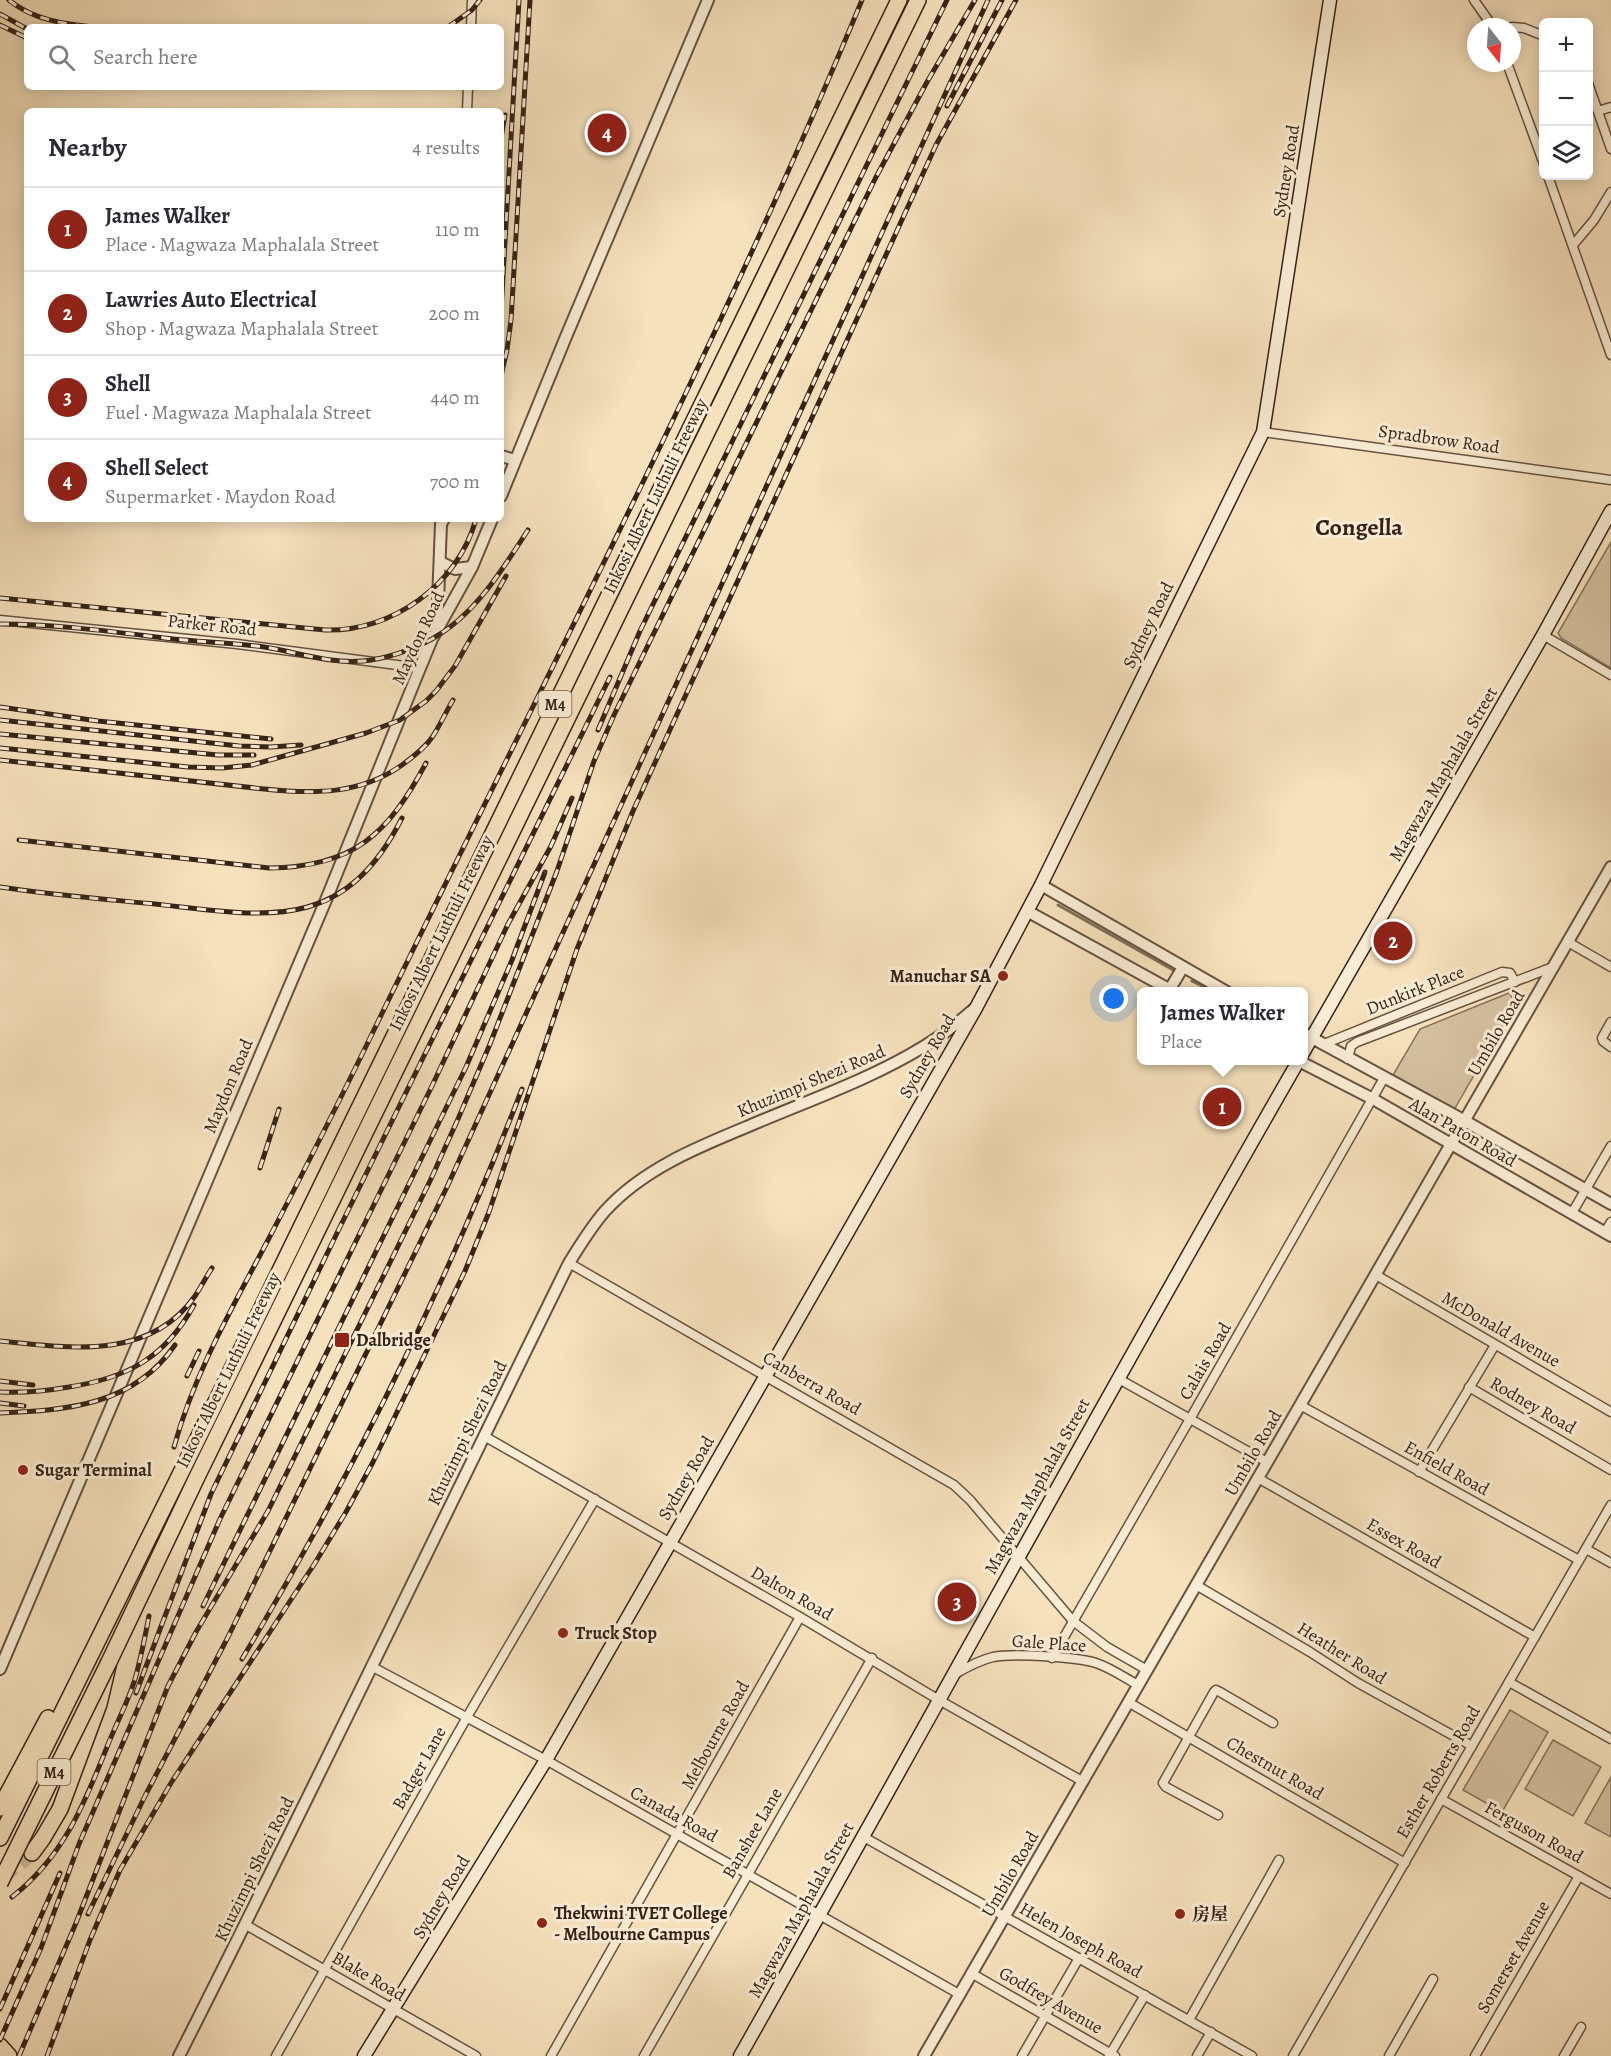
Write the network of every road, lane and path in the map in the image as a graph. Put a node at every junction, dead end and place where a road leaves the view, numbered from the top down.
1 (472, 0) edge
2 (708, 0) edge
3 (899, 0) edge
4 (918, 0) edge
5 (1330, 0) edge
6 (1474, 0) edge
7 (1487, 18) edge
8 (471, 24) edge
9 (1521, 28) edge
10 (1539, 34) edge
11 (1510, 72) edge
12 (468, 90) edge
13 (1593, 97) edge
14 (1611, 107) edge
15 (466, 108) edge
16 (1598, 111) junction
17 (1611, 149) edge
18 (1539, 150) edge
19 (1549, 180) edge
20 (1611, 192) edge
21 (1572, 245) junction
22 (1610, 351) edge
23 (1263, 432) junction
24 (504, 457) edge
25 (515, 460) junction
26 (1611, 480) edge
27 (504, 488) edge
28 (1611, 511) edge
29 (442, 522) edge
30 (491, 522) edge
31 (440, 562) junction
32 (472, 567) junction
33 (0, 620) edge
34 (437, 630) junction
35 (1543, 635) junction
36 (420, 668) junction
37 (1611, 675) edge
38 (1611, 867) edge
39 (1041, 885) junction
40 (1027, 911) junction
41 (1568, 942) junction
42 (1183, 967) junction
43 (1553, 967) junction
44 (1611, 967) edge
45 (1515, 982) junction
46 (1166, 987) edge
47 (1173, 987) edge
48 (1218, 987) edge
49 (1440, 998) junction
50 (1420, 1006) junction
51 (976, 1008) junction
52 (1444, 1009) junction
53 (1424, 1017) junction
54 (1611, 1022) edge
55 (1308, 1035) edge
56 (1324, 1044) junction
57 (1611, 1047) edge
58 (1348, 1059) junction
59 (1296, 1065) edge
60 (1306, 1065) edge
61 (1384, 1078) junction
62 (1372, 1099) junction
63 (1465, 1121) junction
64 (1451, 1144) junction
65 (1611, 1146) edge
66 (1586, 1190) junction
67 (1611, 1204) edge
68 (1572, 1213) junction
69 (1611, 1222) edge
70 (1608, 1234) edge
71 (569, 1263) junction
72 (1376, 1275) junction
73 (1495, 1345) junction
74 (766, 1375) junction
75 (1117, 1378) junction
76 (1469, 1387) junction
77 (1300, 1405) junction
78 (1611, 1412) edge
79 (1190, 1419) junction
80 (484, 1436) junction
81 (1267, 1462) junction
82 (1611, 1470) edge
83 (1419, 1472) junction
84 (1258, 1478) junction
85 (595, 1498) junction
86 (1611, 1505) edge
87 (670, 1542) junction
88 (1586, 1549) junction
89 (1018, 1557) junction
90 (1579, 1560) junction
91 (1611, 1563) edge
92 (1196, 1585) junction
93 (800, 1617) junction
94 (107, 1621) junction
95 (1073, 1621) junction
96 (1534, 1636) junction
97 (872, 1658) junction
98 (1052, 1658) junction
99 (109, 1662) junction
100 (371, 1666) junction
101 (0, 1669) edge
102 (1147, 1670) junction
103 (955, 1674) junction
104 (1509, 1682) junction
105 (1138, 1685) junction
106 (939, 1700) junction
107 (1128, 1702) junction
108 (467, 1717) junction
109 (1273, 1723) dead end
110 (1188, 1737) junction
111 (1611, 1739) edge
112 (1472, 1746) junction
113 (546, 1760) junction
114 (1082, 1781) junction
115 (1441, 1799) junction
116 (0, 1808) edge
117 (1218, 1815) dead end
118 (678, 1834) junction
119 (862, 1836) junction
120 (0, 1838) edge
121 (32, 1853) tunnel mouth
122 (1279, 1860) dead end
123 (1405, 1863) junction
124 (748, 1874) junction
125 (1579, 1876) junction
126 (0, 1883) edge
127 (1611, 1894) edge
128 (819, 1916) junction
129 (1004, 1917) junction
130 (246, 1925) junction
131 (1079, 1958) junction
132 (325, 1969) junction
133 (971, 1973) junction
134 (1433, 1979) dead end
135 (959, 1994) junction
136 (1145, 1995) junction
137 (394, 2008) junction
138 (1045, 2016) junction
139 (1189, 2020) junction
140 (1581, 2027) dead end
141 (1210, 2032) junction
142 (0, 2046) edge
143 (462, 2053) edge
144 (1112, 2055) edge
145 (9, 2056) edge
146 (179, 2056) edge
147 (276, 2056) edge
148 (364, 2056) edge
149 (476, 2056) edge
150 (551, 2056) edge
151 (644, 2056) edge
152 (740, 2056) edge
153 (924, 2056) edge
154 (1022, 2056) edge
155 (1197, 2056) edge
156 (1252, 2056) edge
157 (1293, 2056) edge
158 (1389, 2056) edge
159 (1475, 2056) edge
160 (1564, 2056) edge

1 - 8 street
2 - 25 street
3 - 94 highway, Inkosi Albert Luthuli Freeway / M4
4 - 99 highway, Inkosi Albert Luthuli Freeway / M4
5 - 23 main road, Sydney Road
6 - 7 street
9 - 10 street
11 - 18 street
12 - 15 street
13 - 16 street
14 - 16 street
16 - 17 street
19 - 21 street
20 - 21 street
21 - 22 street
23 - 26 street, Spradbrow Road
23 - 39 main road, Sydney Road
24 - 25 street
25 - 27 street
28 - 35 main road, Magwaza Maphalala Street
29 - 31 street
30 - 32 street, Maydon Road
31 - 32 street
31 - 34 street
32 - 34 street, Maydon Road
33 - 36 street, Parker Road
34 - 36 street, Maydon Road
35 - 37 street
35 - 55 main road, Magwaza Maphalala Street
36 - 101 street, Maydon Road
38 - 41 street, Umbilo Road
39 - 40 main road, Sydney Road
39 - 42 street
40 - 46 street
40 - 51 main road, Sydney Road
41 - 43 street, Umbilo Road
41 - 44 street
42 - 47 street
42 - 48 street
43 - 45 street
43 - 63 street, Umbilo Road
45 - 49 street, Dunkirk Place
45 - 52 street
49 - 50 street, Dunkirk Place
49 - 52 street
50 - 53 street
50 - 56 street, Dunkirk Place
51 - 71 street, Khuzimpi Shezi Road
51 - 74 main road, Sydney Road
52 - 53 street
53 - 58 street
54 - 57 street
55 - 56 street, Alan Paton Road
56 - 58 street, Alan Paton Road
58 - 61 street, Alan Paton Road
59 - 75 main road, Magwaza Maphalala Street
60 - 62 street, Alan Paton Road
61 - 62 street, Calais Road
61 - 63 street, Alan Paton Road
62 - 64 street, Alan Paton Road
62 - 79 street, Calais Road
63 - 64 street, Umbilo Road
63 - 66 street, Alan Paton Road
64 - 68 street, Alan Paton Road
64 - 72 street, Umbilo Road
65 - 66 street
66 - 67 street, Alan Paton Road
66 - 68 street
68 - 70 street, Alan Paton Road
69 - 70 street
71 - 74 street, Canberra Road
71 - 80 street, Khuzimpi Shezi Road
72 - 73 street, McDonald Avenue
72 - 77 street, Umbilo Road
73 - 76 street
73 - 78 street, McDonald Avenue
74 - 87 main road, Sydney Road
74 - 89 street, Canberra Road
75 - 79 street
75 - 89 main road, Magwaza Maphalala Street
76 - 82 street, Rodney Road
76 - 83 street
77 - 81 street, Umbilo Road
77 - 83 street, Enfield Road
79 - 81 street
79 - 95 street, Calais Road
80 - 85 street, Dalton Road
80 - 100 street, Khuzimpi Shezi Road
81 - 84 street, Umbilo Road
83 - 90 street, Enfield Road
84 - 92 street, Umbilo Road
84 - 96 street, Essex Road
85 - 87 street, Dalton Road
85 - 108 street, Badger Lane
86 - 88 street, Esther Roberts Road
87 - 93 street, Dalton Road
87 - 113 main road, Sydney Road
88 - 90 street, Esther Roberts Road
88 - 91 street
89 - 95 street, Gale Place
89 - 103 main road, Magwaza Maphalala Street
90 - 96 street, Esther Roberts Road
92 - 102 street, Umbilo Road
92 - 112 street, Heather Road
93 - 97 street, Dalton Road
93 - 118 street, Melbourne Road
94 - 116 highway
94 - 120 highway, Inkosi Albert Luthuli Freeway / M4
95 - 98 street, Calais Road
95 - 102 street, Gale Place
96 - 104 street, Esther Roberts Road
97 - 106 street, Dalton Road
97 - 124 street, Banshee Lane
98 - 103 street, Gale Place
98 - 105 street, Gale Place
99 - 121 highway
99 - 126 highway, Inkosi Albert Luthuli Freeway / M4, bridge
100 - 108 street, Canada Road
100 - 130 street, Khuzimpi Shezi Road
102 - 105 street, Umbilo Road
103 - 106 main road, Magwaza Maphalala Street
104 - 111 street
104 - 112 street, Esther Roberts Road
105 - 107 street, Umbilo Road
106 - 114 street, Dalton Road
106 - 119 main road, Magwaza Maphalala Street
107 - 110 street, Chestnut Road
107 - 114 street, Umbilo Road
108 - 113 street, Canada Road
108 - 132 street, Badger Lane
109 - 110 street
110 - 117 street
110 - 123 street, Chestnut Road
112 - 115 street, Esther Roberts Road
113 - 118 street, Canada Road
113 - 137 main road, Sydney Road
114 - 129 street, Umbilo Road
115 - 123 street, Esther Roberts Road
115 - 125 street, Ferguson Road
118 - 124 street, Canada Road
118 - 150 street, Melbourne Road
119 - 128 main road, Magwaza Maphalala Street
119 - 129 street, Helen Joseph Road
122 - 139 street
123 - 157 street, Esther Roberts Road
124 - 128 street, Canada Road
124 - 151 street, Banshee Lane
125 - 127 street, Ferguson Road
125 - 159 street, Somerset Avenue
128 - 135 street, Canada Road
128 - 152 main road, Magwaza Maphalala Street
129 - 131 street, Helen Joseph Road
129 - 133 street, Umbilo Road
130 - 132 street, Blake Road
130 - 146 street, Khuzimpi Shezi Road
131 - 136 street, Helen Joseph Road
131 - 138 street
132 - 137 street, Blake Road
132 - 147 street, Badger Lane
133 - 135 street, Umbilo Road
133 - 138 street, Godfrey Avenue
134 - 158 street
135 - 153 street, Umbilo Road
136 - 139 street, Helen Joseph Road
136 - 144 street
137 - 143 street, Blake Road
137 - 148 main road, Sydney Road
138 - 144 street, Godfrey Avenue
138 - 154 street
139 - 141 street, Helen Joseph Road
140 - 160 street
141 - 155 street
141 - 156 street, Helen Joseph Road
142 - 145 highway
143 - 149 street, Blake Road

